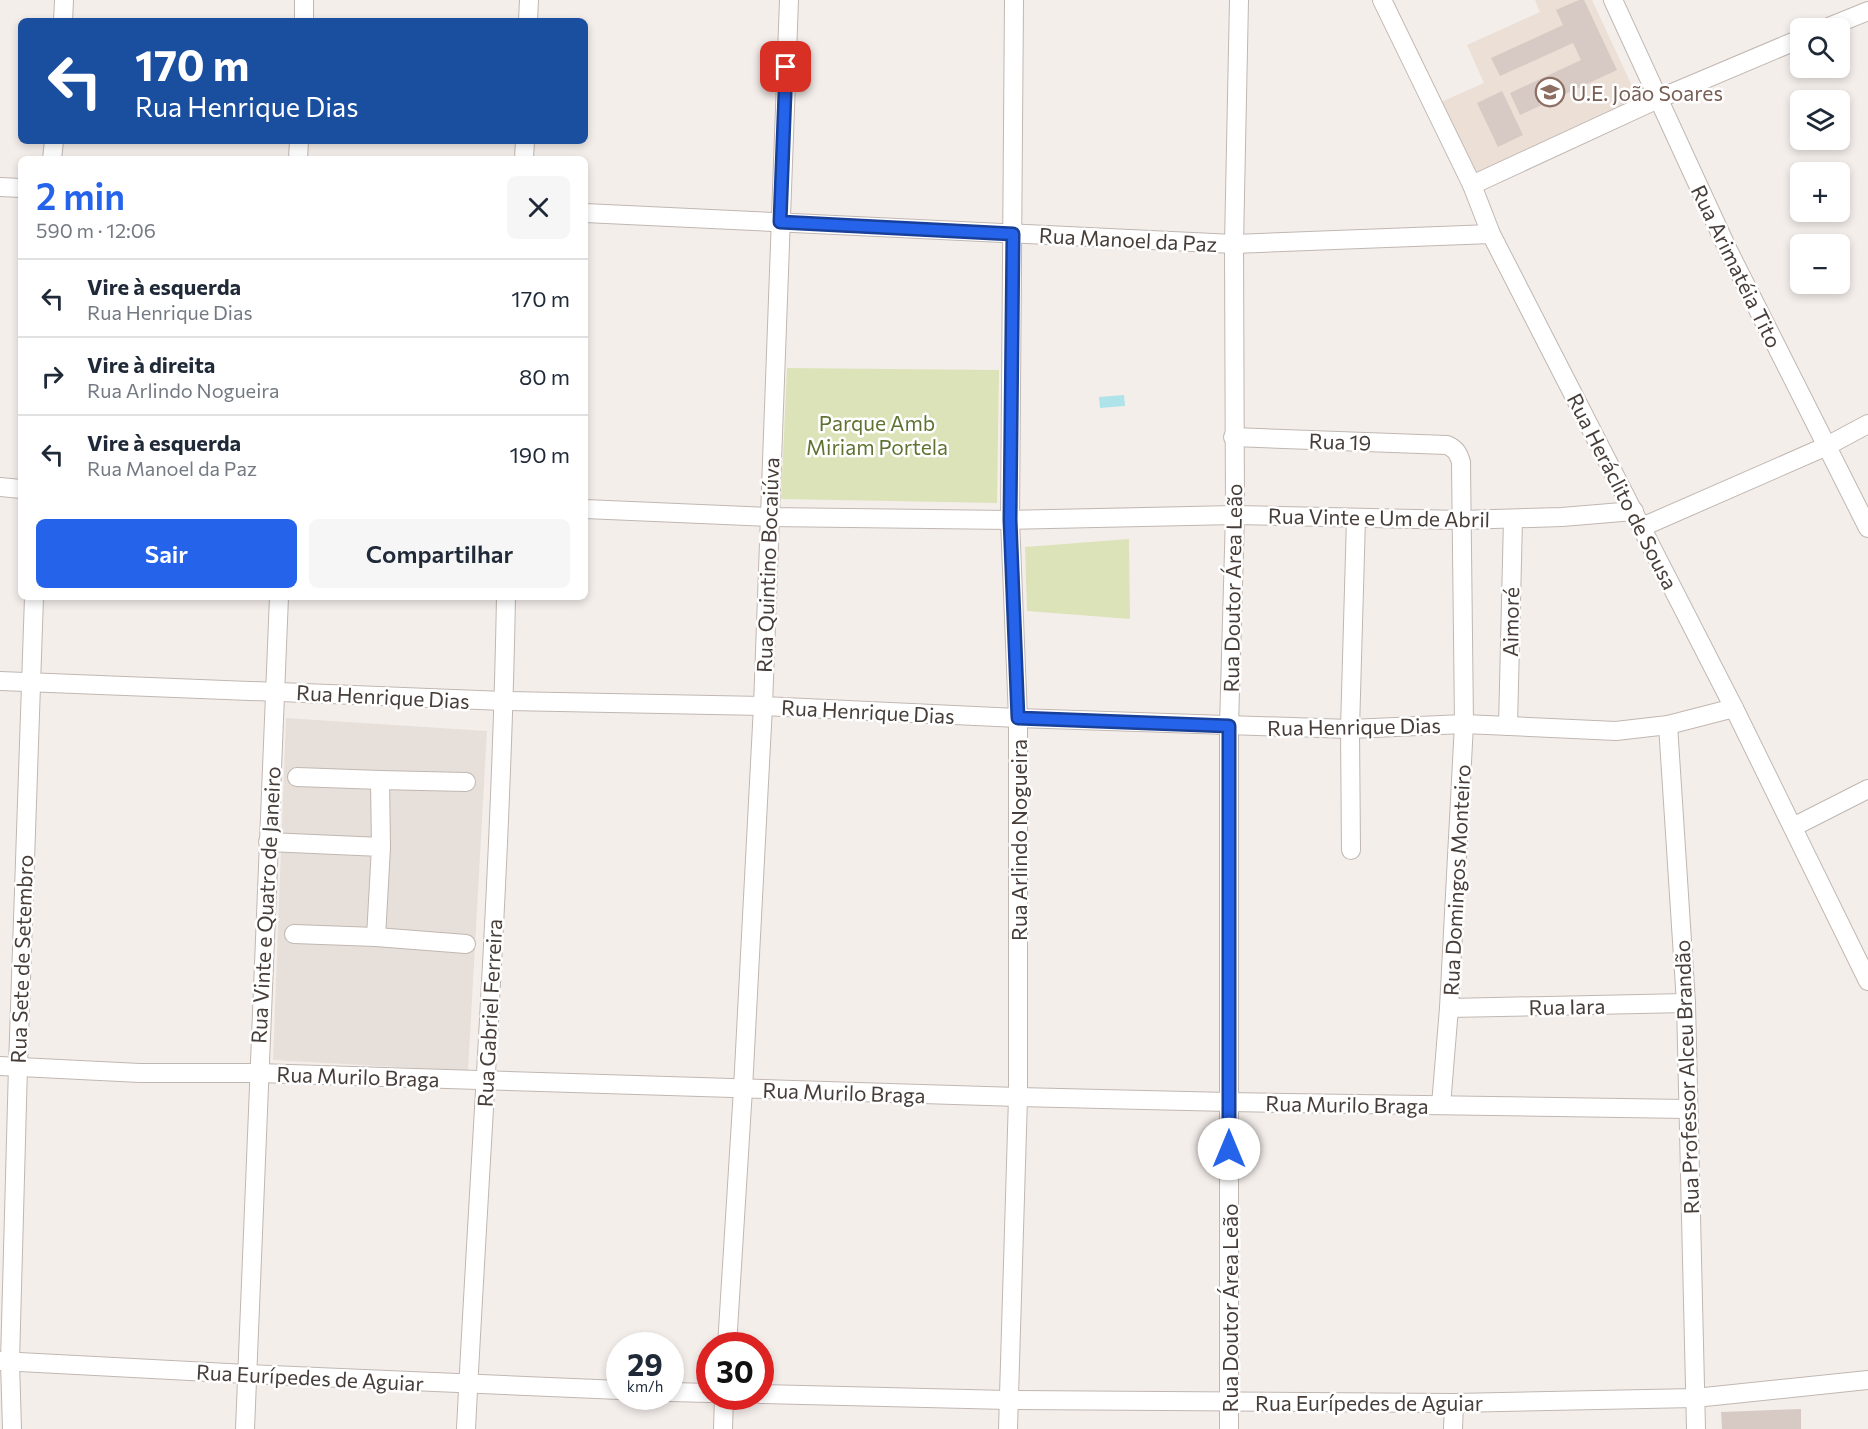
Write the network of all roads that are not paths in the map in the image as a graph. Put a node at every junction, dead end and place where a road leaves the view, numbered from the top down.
1 (64, 0) edge
2 (304, 0) edge
3 (529, 0) edge
4 (789, 0) edge
5 (1014, 0) edge
6 (1239, 0) edge
7 (1382, 0) edge
8 (1613, 0) edge
9 (1868, 11) edge
10 (63, 18) edge
11 (304, 18) edge
12 (528, 18) edge
13 (1850, 18) edge
14 (1790, 43) edge
15 (1658, 99) junction
16 (1472, 185) junction
17 (0, 188) edge
18 (18, 188) edge
19 (588, 213) edge
20 (780, 222) junction
21 (1013, 234) junction
22 (1491, 234) junction
23 (1234, 244) junction
24 (1868, 424) edge
25 (1233, 437) junction
26 (1447, 445) joint
27 (1827, 446) junction
28 (0, 487) edge
29 (18, 489) edge
30 (588, 509) edge
31 (1235, 515) junction
32 (769, 517) junction
33 (1356, 518) junction
34 (1513, 519) junction
35 (1638, 519) junction
36 (1010, 520) junction
37 (1461, 520) junction
38 (1868, 528) edge
39 (34, 600) edge
40 (279, 600) edge
41 (506, 600) edge
42 (0, 681) edge
43 (30, 682) junction
44 (275, 691) junction
45 (504, 701) junction
46 (763, 706) junction
47 (1734, 708) junction
48 (1018, 718) junction
49 (1464, 724) junction
50 (1668, 725) junction
51 (1229, 726) junction
52 (1508, 726) junction
53 (1350, 729) junction
54 (297, 777) dead end
55 (380, 780) junction
56 (466, 782) dead end
57 (1868, 789) edge
58 (1793, 827) junction
59 (268, 842) junction
60 (381, 847) junction
61 (1351, 850) dead end
62 (294, 934) dead end
63 (375, 936) junction
64 (466, 944) dead end
65 (1868, 981) edge
66 (1686, 1003) junction
67 (1449, 1008) junction
68 (9, 1066) edge
69 (258, 1073) junction
70 (486, 1081) junction
71 (743, 1089) junction
72 (1018, 1097) junction
73 (1229, 1102) junction
74 (1442, 1105) junction
75 (1687, 1108) junction
76 (728, 1332) edge
77 (5, 1361) edge
78 (247, 1374) junction
79 (1868, 1380) edge
80 (468, 1384) junction
81 (606, 1389) edge
82 (774, 1394) edge
83 (1695, 1398) junction
84 (1008, 1400) junction
85 (1229, 1402) junction
86 (1454, 1403) junction
87 (724, 1410) edge
88 (12, 1429) edge
89 (245, 1429) edge
90 (466, 1429) edge
91 (723, 1429) edge
92 (1008, 1429) edge
93 (1229, 1429) edge
94 (1453, 1429) edge
95 (1696, 1429) edge

1 - 10 street
2 - 11 street
3 - 12 street
4 - 20 street, Rua Quintino Bocaiúva
5 - 21 street, Rua Arlindo Nogueira
6 - 23 street, Rua Doutor Área Leão
7 - 16 street, Rua Heráclito de Sousa
8 - 15 street, Rua Arimatéia Tito
9 - 13 street
14 - 15 street
15 - 16 street
15 - 27 street, Rua Arimatéia Tito
16 - 22 street, Rua Heráclito de Sousa
17 - 18 street
19 - 20 street, Rua Manoel da Paz
20 - 21 street, Rua Manoel da Paz
20 - 32 street, Rua Quintino Bocaiúva
21 - 23 street, Rua Manoel da Paz
21 - 36 street, Rua Arlindo Nogueira
22 - 23 street, Rua Manoel da Paz
22 - 35 street, Rua Heráclito de Sousa
23 - 25 street, Rua Doutor Área Leão
24 - 27 street, Rua Vinte e Um de Abril
25 - 26 street, Rua 19
25 - 31 street, Rua Doutor Área Leão
26 - 37 street, Rua Domingos Monteiro
27 - 35 street, Rua Vinte e Um de Abril
27 - 38 street, Rua Arimatéia Tito
28 - 29 street
30 - 32 street, Rua Vinte e Um de Abril
31 - 33 street, Rua Vinte e Um de Abril
31 - 36 street, Rua Vinte e Um de Abril
31 - 51 street, Rua Doutor Área Leão
32 - 36 street, Rua Vinte e Um de Abril
32 - 46 street, Rua Quintino Bocaiúva
33 - 37 street, Rua Vinte e Um de Abril
33 - 53 street
34 - 35 street, Rua Vinte e Um de Abril
34 - 37 street, Rua Vinte e Um de Abril
34 - 52 street, Aimoré
35 - 47 street, Rua Heráclito de Sousa
36 - 48 street, Rua Arlindo Nogueira
37 - 49 street, Rua Domingos Monteiro
39 - 43 street, Rua Sete de Setembro
40 - 44 street, Rua Vinte e Quatro de Janeiro
41 - 45 street, Rua Gabriel Ferreira
42 - 43 street, Rua Henrique Dias
43 - 44 street, Rua Henrique Dias
43 - 68 street, Rua Sete de Setembro
44 - 45 street, Rua Henrique Dias
44 - 59 street, Rua Vinte e Quatro de Janeiro
45 - 46 street, Rua Henrique Dias
45 - 70 street, Rua Gabriel Ferreira
46 - 48 street, Rua Henrique Dias
46 - 71 street, Rua Quintino Bocaiúva
47 - 50 street, Rua Henrique Dias
47 - 58 street, Rua Heráclito de Sousa
48 - 51 street, Rua Henrique Dias
48 - 72 street, Rua Arlindo Nogueira
49 - 52 street, Rua Henrique Dias
49 - 53 street, Rua Henrique Dias
49 - 67 street, Rua Domingos Monteiro
50 - 52 street, Rua Henrique Dias
50 - 66 street, Rua Professor Alceu Brandão
51 - 53 street, Rua Henrique Dias
51 - 73 street, Rua Doutor Área Leão
53 - 61 street
54 - 55 street
55 - 56 street
55 - 60 street
57 - 58 street
58 - 65 street, Rua Heráclito de Sousa
59 - 60 street
59 - 69 street, Rua Vinte e Quatro de Janeiro
60 - 63 street
62 - 63 street
63 - 64 street
66 - 67 street, Rua Iara
66 - 75 street, Rua Professor Alceu Brandão
67 - 74 street, Rua Domingos Monteiro
68 - 69 street, Rua Murilo Braga
68 - 77 street, Rua Sete de Setembro
69 - 70 street, Rua Murilo Braga
69 - 78 street, Rua Vinte e Quatro de Janeiro
70 - 71 street, Rua Murilo Braga
70 - 80 street, Rua Gabriel Ferreira
71 - 72 street, Rua Murilo Braga
71 - 76 street, Rua Quintino Bocaiúva
72 - 73 street, Rua Murilo Braga
72 - 84 street, Rua Arlindo Nogueira
73 - 74 street, Rua Murilo Braga
73 - 85 street, Rua Doutor Área Leão
74 - 75 street, Rua Murilo Braga
75 - 83 street, Rua Professor Alceu Brandão
77 - 78 street, Rua Eurípedes de Aguiar
77 - 88 street, Rua Sete de Setembro
78 - 80 street, Rua Eurípedes de Aguiar
78 - 89 street, Rua Vinte e Quatro de Janeiro
79 - 83 street, Rua Eurípedes de Aguiar
80 - 81 street, Rua Eurípedes de Aguiar
80 - 90 street, Rua Gabriel Ferreira
82 - 84 street, Rua Eurípedes de Aguiar
83 - 86 street, Rua Eurípedes de Aguiar
83 - 95 street, Rua Professor Alceu Brandão
84 - 85 street, Rua Eurípedes de Aguiar
84 - 92 street, Rua Arlindo Nogueira
85 - 86 street, Rua Eurípedes de Aguiar
85 - 93 street, Rua Doutor Área Leão
86 - 94 street
87 - 91 street

